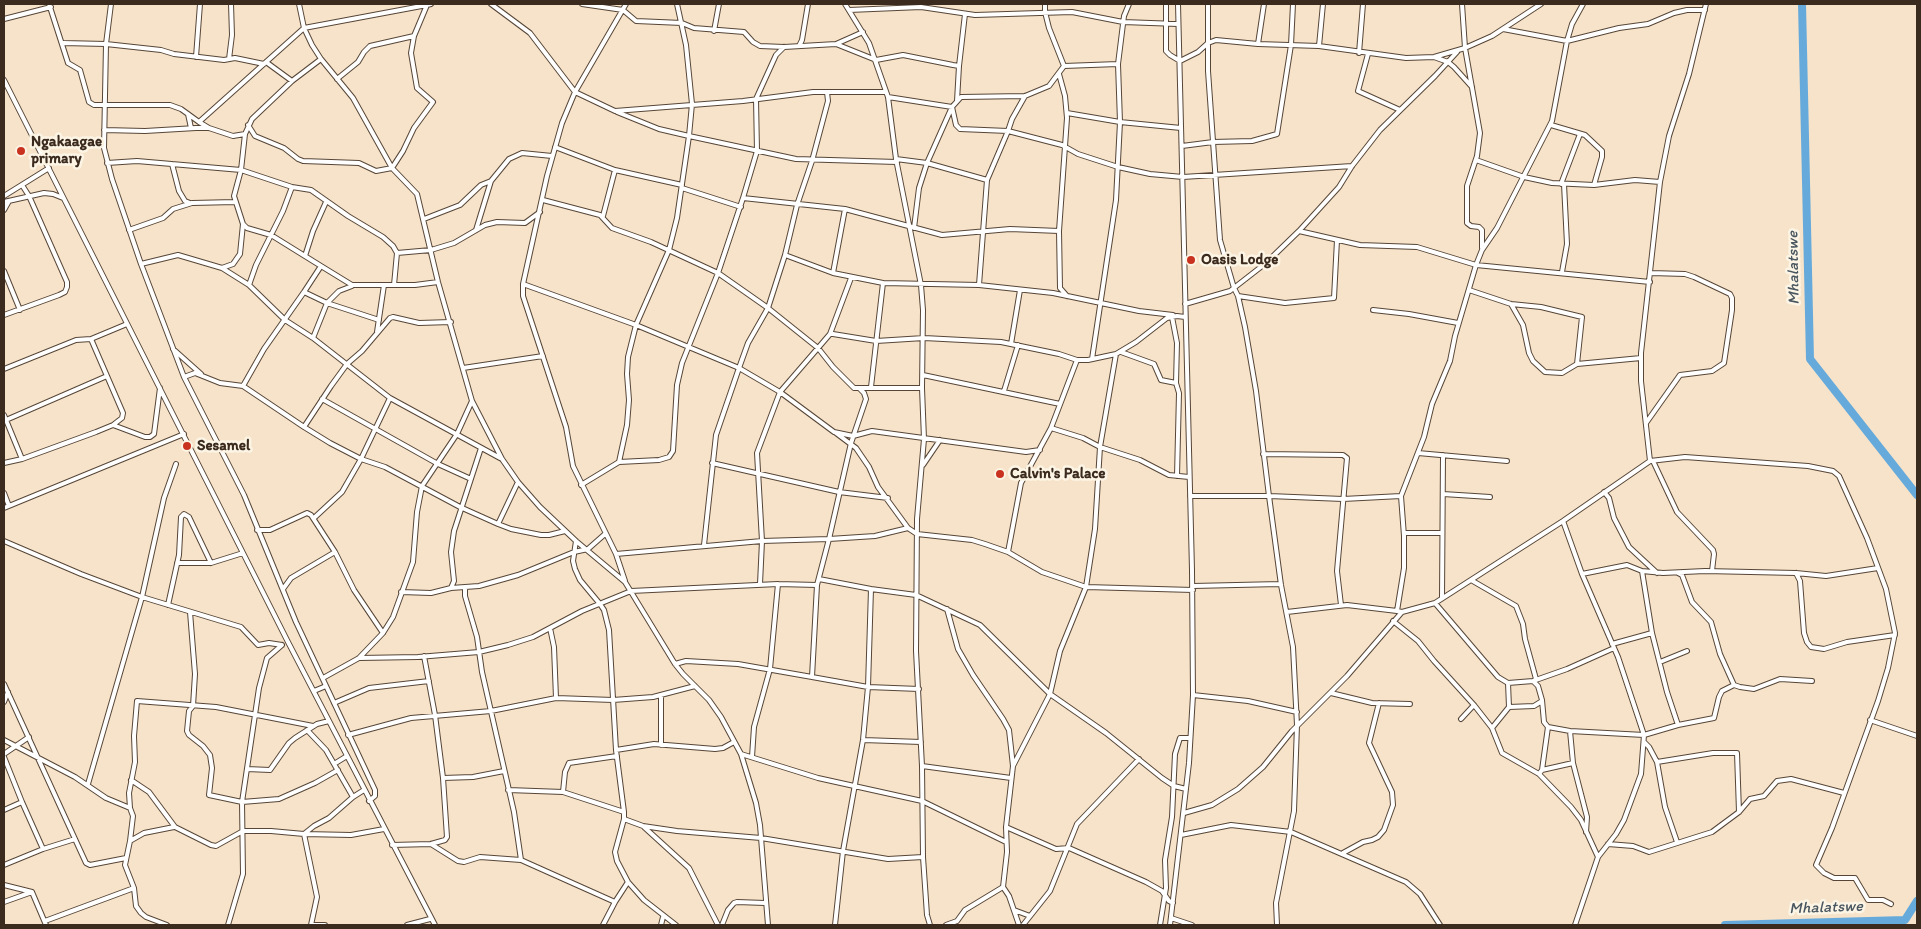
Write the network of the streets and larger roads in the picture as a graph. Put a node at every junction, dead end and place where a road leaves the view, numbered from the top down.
1 (111, 4) edge
2 (200, 4) edge
3 (231, 4) edge
4 (298, 4) edge
5 (430, 4) edge
6 (491, 4) edge
7 (582, 4) edge
8 (626, 4) edge
9 (678, 4) edge
10 (719, 4) edge
11 (808, 4) edge
12 (845, 4) edge
13 (1045, 4) edge
14 (1128, 4) edge
15 (1166, 4) edge
16 (1178, 4) edge
17 (1208, 4) edge
18 (1264, 4) edge
19 (1293, 4) edge
20 (1323, 4) edge
21 (1362, 4) edge
22 (1462, 4) edge
23 (1540, 4) edge
24 (1583, 4) edge
25 (1706, 4) edge
26 (51, 6) edge
27 (623, 10) junction
28 (849, 10) junction
29 (1705, 10) junction
30 (1045, 12) junction
31 (966, 14) junction
32 (4, 19) edge
33 (1123, 22) junction
34 (682, 23) junction
35 (1166, 24) junction
36 (1178, 24) junction
37 (304, 28) junction
38 (1503, 29) junction
39 (714, 31) junction
40 (864, 32) junction
41 (414, 36) junction
42 (1567, 41) junction
43 (63, 43) junction
44 (1208, 43) junction
45 (106, 44) junction
46 (836, 44) junction
47 (1258, 44) junction
48 (1291, 45) junction
49 (768, 46) junction
50 (799, 46) junction
51 (1318, 46) junction
52 (784, 47) junction
53 (1465, 48) junction
54 (1458, 50) junction
55 (1359, 53) junction
56 (1368, 54) junction
57 (776, 56) junction
58 (196, 57) junction
59 (1434, 57) junction
60 (229, 59) junction
61 (321, 59) junction
62 (876, 60) junction
63 (1180, 61) junction
64 (1448, 62) junction
65 (265, 63) junction
66 (1118, 64) junction
67 (960, 66) junction
68 (1064, 66) junction
69 (1059, 73) junction
70 (337, 79) junction
71 (4, 80) edge
72 (292, 81) junction
73 (1473, 88) junction
74 (575, 92) junction
75 (827, 92) junction
76 (886, 92) junction
77 (1024, 96) junction
78 (888, 97) junction
79 (756, 99) junction
80 (957, 101) junction
81 (692, 104) junction
82 (106, 105) junction
83 (952, 107) junction
84 (1400, 110) junction
85 (615, 111) junction
86 (1067, 113) junction
87 (188, 114) junction
88 (199, 122) junction
89 (1120, 122) junction
90 (248, 125) junction
91 (1550, 125) junction
92 (191, 128) junction
93 (209, 128) junction
94 (1181, 128) junction
95 (104, 130) junction
96 (1008, 131) junction
97 (1580, 134) junction
98 (245, 136) junction
99 (255, 136) junction
100 (689, 136) junction
101 (1213, 142) junction
102 (1182, 146) junction
103 (555, 147) junction
104 (1066, 147) junction
105 (757, 151) junction
106 (552, 156) junction
107 (897, 160) junction
108 (1476, 160) junction
109 (812, 161) junction
110 (108, 163) junction
111 (927, 163) junction
112 (172, 164) junction
113 (1352, 166) junction
114 (1118, 167) junction
115 (49, 168) junction
116 (392, 168) junction
117 (241, 170) junction
118 (614, 170) junction
119 (1216, 176) junction
120 (1183, 177) junction
121 (1524, 177) junction
122 (491, 180) junction
123 (987, 180) junction
124 (1660, 182) junction
125 (1562, 184) junction
126 (22, 185) junction
127 (1594, 185) junction
128 (292, 186) junction
129 (682, 186) junction
130 (4, 196) edge
131 (29, 196) junction
132 (63, 198) junction
133 (743, 198) junction
134 (543, 200) junction
135 (6, 202) edge
136 (235, 202) junction
137 (326, 202) junction
138 (192, 204) junction
139 (797, 205) junction
140 (741, 207) junction
141 (845, 209) junction
142 (4, 210) edge
143 (540, 212) junction
144 (602, 217) junction
145 (424, 219) junction
146 (243, 224) junction
147 (912, 228) junction
148 (130, 230) junction
149 (476, 230) junction
150 (1059, 231) junction
151 (1298, 231) junction
152 (982, 232) junction
153 (271, 235) junction
154 (1336, 240) junction
155 (431, 250) junction
156 (669, 250) junction
157 (1482, 250) junction
158 (397, 253) junction
159 (785, 255) junction
160 (305, 256) junction
161 (141, 264) junction
162 (1476, 265) junction
163 (321, 266) junction
164 (222, 268) junction
165 (4, 271) edge
166 (1562, 272) junction
167 (718, 273) junction
168 (833, 273) junction
169 (1651, 273) junction
170 (851, 278) junction
171 (438, 282) junction
172 (1650, 282) junction
173 (883, 283) junction
174 (523, 284) junction
175 (921, 284) junction
176 (384, 285) junction
177 (394, 285) junction
178 (979, 285) junction
179 (249, 286) junction
180 (352, 286) junction
181 (1234, 288) junction
182 (1020, 290) junction
183 (1469, 290) junction
184 (304, 292) junction
185 (1067, 296) junction
186 (1238, 296) junction
187 (328, 303) junction
188 (1101, 303) junction
189 (1185, 304) junction
190 (1511, 304) junction
191 (768, 308) junction
192 (20, 310) junction
193 (1373, 310) dead end
194 (4, 315) edge
195 (1175, 316) junction
196 (1185, 317) junction
197 (285, 320) junction
198 (379, 320) junction
199 (450, 322) junction
200 (1458, 323) junction
201 (127, 324) junction
202 (636, 325) junction
203 (377, 333) junction
204 (830, 334) junction
205 (91, 338) junction
206 (313, 338) junction
207 (924, 338) junction
208 (876, 341) junction
209 (1011, 344) junction
210 (1018, 345) junction
211 (688, 346) junction
212 (818, 348) junction
213 (173, 349) junction
214 (1118, 353) junction
215 (543, 356) junction
216 (1641, 358) junction
217 (1092, 359) junction
218 (1077, 360) junction
219 (347, 364) junction
220 (1577, 364) junction
221 (463, 368) junction
222 (739, 368) junction
223 (4, 369) edge
224 (203, 375) junction
225 (923, 375) junction
226 (107, 376) junction
227 (184, 377) junction
228 (1176, 383) junction
229 (160, 385) junction
230 (243, 386) junction
231 (871, 387) junction
232 (922, 388) junction
233 (860, 389) junction
234 (1004, 391) junction
235 (780, 392) junction
236 (390, 398) junction
237 (322, 399) junction
238 (472, 401) junction
239 (1060, 404) junction
240 (4, 414) edge
241 (6, 420) junction
242 (1646, 424) junction
243 (113, 425) junction
244 (304, 427) junction
245 (375, 428) junction
246 (1051, 428) junction
247 (834, 432) junction
248 (184, 434) junction
249 (457, 434) junction
250 (853, 436) junction
251 (924, 439) junction
252 (940, 440) junction
253 (851, 443) junction
254 (1100, 447) junction
255 (481, 448) junction
256 (1040, 450) junction
257 (1418, 453) junction
258 (1264, 454) junction
259 (1443, 455) junction
260 (22, 459) junction
261 (361, 459) junction
262 (502, 459) junction
263 (1507, 461) dead end
264 (1651, 461) junction
265 (619, 462) junction
266 (4, 463) edge
267 (712, 463) junction
268 (176, 464) dead end
269 (438, 464) junction
270 (922, 466) junction
271 (757, 474) junction
272 (1177, 476) junction
273 (1189, 477) junction
274 (471, 479) junction
275 (518, 482) junction
276 (422, 486) junction
277 (582, 486) junction
278 (839, 492) junction
279 (1604, 492) junction
280 (4, 493) edge
281 (1443, 494) junction
282 (1190, 496) junction
283 (1269, 496) junction
284 (1401, 496) junction
285 (1490, 497) dead end
286 (888, 498) junction
287 (1342, 499) junction
288 (9, 506) junction
289 (4, 508) edge
290 (460, 508) junction
291 (314, 518) junction
292 (1563, 522) junction
293 (498, 524) junction
294 (908, 528) junction
295 (257, 530) junction
296 (565, 531) junction
297 (1404, 533) junction
298 (1442, 533) junction
299 (605, 534) junction
300 (917, 534) junction
301 (829, 539) junction
302 (762, 540) junction
303 (4, 541) edge
304 (576, 541) junction
305 (704, 545) junction
306 (588, 549) junction
307 (335, 552) junction
308 (574, 552) junction
309 (1008, 552) junction
310 (243, 553) junction
311 (616, 554) junction
312 (177, 563) junction
313 (211, 563) junction
314 (1878, 568) junction
315 (1642, 571) junction
316 (1712, 571) junction
317 (1658, 573) junction
318 (1678, 573) junction
319 (1796, 573) junction
320 (1582, 574) junction
321 (819, 579) junction
322 (1471, 580) junction
323 (625, 582) junction
324 (760, 584) junction
325 (778, 584) junction
326 (817, 584) junction
327 (1280, 584) junction
328 (1086, 587) junction
329 (451, 588) junction
330 (465, 588) junction
331 (1193, 588) junction
332 (283, 589) junction
333 (871, 589) junction
334 (631, 591) junction
335 (401, 592) junction
336 (916, 595) junction
337 (142, 597) junction
338 (1442, 598) junction
339 (1435, 602) junction
340 (600, 604) junction
341 (168, 605) junction
342 (1341, 605) junction
343 (946, 608) junction
344 (190, 612) junction
345 (1287, 612) junction
346 (1400, 612) junction
347 (1393, 621) junction
348 (550, 628) junction
349 (383, 633) junction
350 (1652, 633) junction
351 (1894, 635) junction
352 (288, 642) junction
353 (282, 645) junction
354 (1613, 646) junction
355 (479, 652) junction
356 (1687, 652) dead end
357 (424, 656) junction
358 (359, 658) junction
359 (1660, 662) junction
360 (675, 664) junction
361 (770, 669) junction
362 (812, 677) junction
363 (323, 678) junction
364 (1535, 680) junction
365 (429, 681) junction
366 (1812, 681) dead end
367 (1508, 683) junction
368 (4, 684) edge
369 (1734, 684) junction
370 (326, 686) junction
371 (695, 686) junction
372 (868, 687) junction
373 (919, 689) junction
374 (314, 691) junction
375 (8, 692) junction
376 (1331, 693) junction
377 (1050, 694) junction
378 (1193, 695) junction
379 (661, 696) junction
380 (556, 698) junction
381 (613, 700) junction
382 (1542, 700) junction
383 (4, 702) edge
384 (334, 703) junction
385 (1379, 704) junction
386 (1410, 704) dead end
387 (1474, 705) junction
388 (194, 706) junction
389 (1509, 707) junction
390 (491, 711) junction
391 (1297, 712) junction
392 (256, 714) junction
393 (436, 715) junction
394 (1460, 718) dead end
395 (1870, 720) junction
396 (329, 721) junction
397 (1297, 725) junction
398 (1678, 725) junction
399 (313, 726) junction
400 (1548, 727) junction
401 (1492, 728) junction
402 (307, 730) junction
403 (1570, 731) junction
404 (348, 735) junction
405 (1644, 735) junction
406 (1917, 736) edge
407 (29, 737) junction
408 (1190, 738) junction
409 (4, 740) edge
410 (863, 740) junction
411 (734, 742) junction
412 (921, 742) junction
413 (1644, 742) junction
414 (661, 745) junction
415 (354, 746) junction
416 (16, 747) junction
417 (616, 750) junction
418 (344, 751) junction
419 (741, 754) junction
420 (4, 756) edge
421 (346, 756) junction
422 (617, 756) junction
423 (752, 757) junction
424 (1139, 759) junction
425 (40, 760) junction
426 (1657, 762) junction
427 (1572, 763) junction
428 (334, 764) junction
429 (922, 766) junction
430 (1013, 766) junction
431 (247, 769) junction
432 (338, 770) junction
433 (1542, 770) junction
434 (504, 771) junction
435 (1539, 774) junction
436 (443, 778) junction
437 (1011, 778) junction
438 (131, 780) junction
439 (88, 784) junction
440 (1172, 785) junction
441 (854, 786) junction
442 (1186, 789) junction
443 (364, 790) junction
444 (508, 790) junction
445 (563, 792) junction
446 (1844, 793) junction
447 (353, 797) junction
448 (369, 801) junction
449 (922, 801) junction
450 (22, 802) junction
451 (242, 802) junction
452 (130, 808) junction
453 (4, 810) edge
454 (624, 812) junction
455 (1739, 812) junction
456 (1184, 813) junction
457 (624, 820) junction
458 (644, 826) junction
459 (175, 827) junction
460 (1006, 827) junction
461 (384, 829) junction
462 (243, 831) junction
463 (1291, 832) junction
464 (1586, 832) junction
465 (304, 834) junction
466 (1181, 835) junction
467 (762, 838) junction
468 (75, 839) junction
469 (130, 842) junction
470 (1006, 842) junction
471 (1677, 842) junction
472 (431, 844) junction
473 (1608, 844) junction
474 (392, 845) junction
475 (1069, 848) junction
476 (43, 849) junction
477 (843, 851) junction
478 (1343, 853) junction
479 (923, 857) junction
480 (126, 858) junction
481 (1598, 858) junction
482 (521, 860) junction
483 (4, 865) edge
484 (628, 882) junction
485 (4, 885) edge
486 (1003, 887) junction
487 (134, 888) junction
488 (32, 892) junction
489 (1165, 894) junction
490 (4, 902) edge
491 (615, 902) junction
492 (766, 903) junction
493 (1173, 903) junction
494 (1891, 904) dead end
495 (1014, 910) junction
496 (663, 916) junction
497 (1030, 916) junction
498 (1171, 918) junction
499 (430, 919) junction
500 (45, 923) edge
501 (168, 925) edge
502 (228, 925) edge
503 (311, 925) edge
504 (325, 925) edge
505 (408, 925) edge
506 (435, 925) edge
507 (603, 925) edge
508 (661, 925) edge
509 (676, 925) edge
510 (720, 925) edge
511 (768, 925) edge
512 (835, 925) edge
513 (930, 925) edge
514 (946, 925) edge
515 (1019, 925) edge
516 (1024, 925) edge
517 (1160, 925) edge
518 (1170, 925) edge
519 (1192, 925) edge
520 (1277, 925) edge
521 (1440, 925) edge
522 (1575, 925) edge

1 - 45 street
2 - 58 street
3 - 60 street
4 - 37 street
5 - 37 street
5 - 41 street
6 - 74 street
7 - 27 street
8 - 27 street
9 - 34 street
10 - 39 street
11 - 50 street
12 - 28 street
13 - 30 street
14 - 33 street
15 - 35 street
16 - 36 street
17 - 44 street
18 - 47 street
19 - 48 street
20 - 51 street
21 - 55 street
22 - 53 street
23 - 38 street
24 - 42 street
25 - 29 street
26 - 32 street
26 - 43 street
27 - 34 street
27 - 74 street
28 - 31 street
28 - 40 street
29 - 42 street
29 - 124 street
30 - 31 street
30 - 33 street
30 - 68 street
31 - 67 street
33 - 35 street
33 - 66 street
34 - 39 street
34 - 81 street
35 - 36 street
35 - 63 street
36 - 63 street
37 - 61 street
37 - 65 street
38 - 42 street
38 - 53 street
39 - 49 street
40 - 46 street
40 - 62 street
41 - 70 street
41 - 116 street
42 - 91 street
43 - 45 street
43 - 82 street
44 - 47 street
44 - 63 street
44 - 101 street
45 - 58 street
45 - 82 street
46 - 50 street
46 - 62 street
47 - 48 street
48 - 51 street
48 - 101 street
49 - 52 street
49 - 57 street
50 - 52 street
51 - 55 street
52 - 57 street
53 - 54 street
53 - 73 street
54 - 59 street
54 - 64 street
55 - 56 street
56 - 59 street
56 - 84 street
57 - 79 street
58 - 60 street
59 - 64 street
60 - 65 street
61 - 70 street
61 - 72 street
62 - 67 street
62 - 76 street
63 - 94 street
64 - 73 street
64 - 84 street
65 - 72 street
65 - 88 street
66 - 68 street
66 - 89 street
67 - 80 street
68 - 69 street
69 - 77 street
69 - 86 street
70 - 116 street
71 - 115 street
72 - 90 street
73 - 108 street
74 - 85 street
74 - 103 street
75 - 76 street
75 - 79 street
75 - 109 street
76 - 78 street
77 - 80 street
77 - 96 street
78 - 83 street
78 - 107 street
79 - 81 street
79 - 105 street
80 - 83 street
81 - 85 street
81 - 100 street
82 - 87 street
82 - 95 street
83 - 96 street
83 - 111 street
84 - 113 street
85 - 100 street
86 - 89 street
86 - 104 street
87 - 88 street
87 - 92 street
88 - 93 street
89 - 94 street
89 - 114 street
90 - 98 street
90 - 99 street
91 - 97 street
91 - 121 street
92 - 93 street
92 - 95 street
93 - 98 street
94 - 102 street
95 - 110 street
96 - 104 street
96 - 123 street
97 - 125 street
97 - 127 street
98 - 99 street
98 - 117 street
99 - 116 street
100 - 105 street
100 - 129 street
101 - 102 street
101 - 119 street
102 - 120 street
103 - 106 street
103 - 118 street
104 - 114 street
104 - 150 street
105 - 109 street
105 - 133 street
106 - 122 street
106 - 134 street
107 - 109 street
107 - 111 street
107 - 147 street
108 - 121 street
108 - 157 street
109 - 139 street
110 - 112 street
110 - 148 street
111 - 123 street
111 - 147 street
112 - 117 street
112 - 138 street
113 - 119 street
113 - 151 street
114 - 120 street
114 - 188 street
115 - 126 street
115 - 132 street
116 - 145 street
117 - 128 street
117 - 136 street
118 - 129 street
118 - 144 street
119 - 120 street
119 - 181 street
120 - 189 street
121 - 125 street
121 - 157 street
122 - 145 street
122 - 149 street
123 - 152 street
124 - 127 street
124 - 169 street
125 - 127 street
125 - 166 street
126 - 130 street
126 - 131 street
128 - 137 street
128 - 153 street
129 - 140 street
129 - 156 street
131 - 132 street
131 - 135 street
131 - 192 street
132 - 201 street
133 - 139 street
133 - 140 street
134 - 143 street
134 - 144 street
135 - 142 street
136 - 138 street
136 - 146 street
137 - 158 street
137 - 160 street
138 - 148 street
139 - 141 street
139 - 159 street
140 - 167 street
141 - 147 street
141 - 168 street
143 - 149 street
143 - 174 street
144 - 156 street
145 - 155 street
146 - 153 street
146 - 164 street
147 - 152 street
147 - 175 street
148 - 161 street
149 - 155 street
150 - 152 street
150 - 185 street
151 - 154 street
151 - 181 street
152 - 178 street
153 - 160 street
153 - 179 street
154 - 162 street
154 - 186 street
155 - 158 street
155 - 171 street
156 - 167 street
156 - 202 street
157 - 162 street
158 - 177 street
159 - 168 street
159 - 191 street
160 - 163 street
161 - 164 street
161 - 213 street
162 - 166 street
162 - 183 street
163 - 180 street
163 - 184 street
164 - 179 street
165 - 192 street
166 - 172 street
167 - 191 street
167 - 211 street
168 - 170 street
169 - 172 street
169 - 242 street
170 - 173 street
170 - 204 street
171 - 177 street
171 - 199 street
172 - 216 street
173 - 175 street
173 - 208 street
174 - 202 street
174 - 215 street
175 - 178 street
175 - 207 street
176 - 177 street
176 - 180 street
176 - 198 street
178 - 182 street
179 - 197 street
180 - 187 street
181 - 186 street
181 - 189 street
182 - 185 street
182 - 209 street
183 - 190 street
183 - 200 street
184 - 187 street
184 - 197 street
185 - 188 street
186 - 258 street
187 - 198 street
187 - 206 street
188 - 195 street
188 - 217 street
189 - 196 street
190 - 220 street
190 - 220 street
191 - 212 street
191 - 222 street
192 - 194 street
193 - 200 street
195 - 196 street
195 - 214 street
195 - 228 street
196 - 273 street
197 - 206 street
197 - 230 street
198 - 203 street
199 - 203 street
199 - 221 street
200 - 257 street
201 - 205 street
201 - 229 street
202 - 211 street
202 - 265 street
203 - 219 street
204 - 208 street
204 - 212 street
205 - 223 street
205 - 226 street
206 - 219 street
207 - 208 street
207 - 209 street
207 - 225 street
208 - 231 street
209 - 210 street
210 - 218 street
210 - 234 street
211 - 222 street
211 - 265 street
212 - 233 street
212 - 235 street
213 - 224 street
213 - 227 street
214 - 217 street
214 - 228 street
214 - 254 street
215 - 221 street
215 - 277 street
216 - 220 street
216 - 242 street
217 - 218 street
218 - 239 street
219 - 236 street
219 - 237 street
221 - 238 street
222 - 235 street
222 - 267 street
224 - 227 street
224 - 230 street
225 - 232 street
225 - 234 street
226 - 241 street
226 - 243 street
227 - 295 street
228 - 272 street
229 - 243 street
229 - 248 street
230 - 244 street
231 - 232 street
231 - 233 street
232 - 251 street
233 - 250 street
234 - 239 street
235 - 247 street
235 - 271 street
236 - 245 street
236 - 249 street
237 - 244 street
237 - 245 street
238 - 249 street
238 - 262 street
239 - 246 street
240 - 241 street
241 - 260 street
242 - 264 street
243 - 260 street
244 - 261 street
245 - 261 street
245 - 269 street
246 - 254 street
246 - 256 street
247 - 250 street
247 - 253 street
248 - 288 street
248 - 310 street
249 - 255 street
249 - 269 street
250 - 251 street
250 - 253 street
251 - 252 street
251 - 270 street
252 - 256 street
252 - 270 street
253 - 278 street
253 - 286 street
254 - 272 street
254 - 328 street
255 - 262 street
255 - 274 street
256 - 309 street
257 - 259 street
257 - 284 street
258 - 283 street
258 - 287 street
259 - 263 street
259 - 281 street
260 - 266 street
261 - 276 street
261 - 291 street
262 - 275 street
264 - 279 street
264 - 314 street
264 - 316 street
265 - 277 street
267 - 271 street
267 - 305 street
268 - 337 street
269 - 274 street
269 - 276 street
270 - 300 street
271 - 278 street
271 - 302 street
272 - 273 street
273 - 282 street
274 - 290 street
275 - 293 street
275 - 296 street
276 - 290 street
276 - 335 street
277 - 299 street
278 - 286 street
278 - 301 street
279 - 292 street
279 - 317 street
280 - 288 street
281 - 285 street
281 - 298 street
282 - 283 street
282 - 331 street
283 - 287 street
283 - 327 street
284 - 287 street
284 - 297 street
286 - 294 street
287 - 342 street
288 - 289 street
290 - 293 street
290 - 329 street
291 - 295 street
291 - 307 street
292 - 320 street
292 - 322 street
293 - 296 street
294 - 300 street
294 - 301 street
295 - 332 street
296 - 304 street
297 - 298 street
297 - 346 street
298 - 338 street
299 - 306 street
299 - 311 street
300 - 309 street
300 - 336 street
301 - 302 street
301 - 321 street
302 - 305 street
302 - 324 street
303 - 337 street
304 - 306 street
304 - 308 street
305 - 311 street
306 - 308 street
306 - 323 street
307 - 332 street
307 - 349 street
308 - 330 street
308 - 340 street
309 - 328 street
310 - 313 street
310 - 352 street
311 - 323 street
312 - 313 street
312 - 313 street
312 - 341 street
314 - 319 street
314 - 351 street
315 - 317 street
315 - 320 street
315 - 350 street
316 - 318 street
316 - 319 street
317 - 318 street
318 - 369 street
319 - 351 street
320 - 354 street
321 - 326 street
321 - 333 street
322 - 338 street
322 - 364 street
323 - 334 street
324 - 325 street
324 - 334 street
325 - 326 street
325 - 361 street
326 - 362 street
327 - 331 street
327 - 345 street
328 - 331 street
328 - 377 street
329 - 330 street
329 - 335 street
330 - 355 street
331 - 378 street
332 - 363 street
333 - 336 street
333 - 372 street
334 - 340 street
334 - 360 street
335 - 349 street
336 - 343 street
336 - 373 street
337 - 341 street
337 - 439 street
338 - 339 street
339 - 346 street
339 - 367 street
340 - 348 street
340 - 381 street
341 - 344 street
342 - 345 street
342 - 346 street
343 - 377 street
343 - 430 street
344 - 353 street
344 - 388 street
345 - 391 street
346 - 347 street
347 - 376 street
347 - 387 street
348 - 355 street
348 - 380 street
349 - 358 street
350 - 354 street
350 - 359 street
351 - 395 street
352 - 353 street
352 - 374 street
353 - 392 street
354 - 364 street
354 - 405 street
355 - 357 street
355 - 390 street
356 - 359 street
357 - 358 street
357 - 365 street
358 - 363 street
359 - 398 street
360 - 361 street
360 - 371 street
361 - 362 street
361 - 423 street
362 - 372 street
363 - 370 street
364 - 367 street
364 - 382 street
365 - 384 street
365 - 393 street
366 - 369 street
367 - 389 street
368 - 375 street
369 - 398 street
370 - 374 street
370 - 384 street
371 - 379 street
371 - 411 street
372 - 373 street
372 - 410 street
373 - 412 street
374 - 396 street
375 - 383 street
375 - 407 street
376 - 385 street
376 - 397 street
377 - 424 street
377 - 430 street
378 - 391 street
378 - 408 street
379 - 381 street
379 - 414 street
380 - 381 street
380 - 390 street
381 - 417 street
382 - 389 street
382 - 400 street
384 - 404 street
385 - 386 street
385 - 478 street
387 - 394 street
387 - 401 street
388 - 392 street
388 - 438 street
388 - 451 street
389 - 401 street
390 - 393 street
390 - 434 street
391 - 397 street
392 - 399 street
392 - 431 street
393 - 404 street
393 - 436 street
395 - 406 street
395 - 446 street
396 - 399 street
396 - 418 street
397 - 456 street
397 - 463 street
398 - 405 street
399 - 402 street
400 - 403 street
400 - 433 street
401 - 435 street
402 - 428 street
402 - 431 street
403 - 405 street
403 - 427 street
404 - 415 street
405 - 413 street
407 - 416 street
407 - 425 street
408 - 440 street
408 - 442 street
409 - 416 street
410 - 412 street
410 - 441 street
411 - 414 street
411 - 419 street
412 - 429 street
413 - 426 street
413 - 473 street
414 - 417 street
415 - 418 street
415 - 448 street
416 - 420 street
416 - 425 street
417 - 422 street
418 - 421 street
419 - 423 street
419 - 467 street
420 - 450 street
421 - 428 street
421 - 443 street
422 - 445 street
422 - 454 street
423 - 441 street
424 - 440 street
424 - 475 street
425 - 439 street
425 - 468 street
426 - 455 street
426 - 471 street
427 - 433 street
427 - 464 street
428 - 432 street
429 - 437 street
429 - 449 street
430 - 437 street
431 - 451 street
432 - 447 street
432 - 451 street
433 - 435 street
434 - 436 street
434 - 444 street
435 - 464 street
436 - 472 street
437 - 460 street
438 - 452 street
438 - 459 street
439 - 452 street
440 - 442 street
440 - 489 street
441 - 449 street
441 - 477 street
442 - 456 street
443 - 447 street
443 - 448 street
444 - 445 street
444 - 482 street
445 - 454 street
446 - 455 street
446 - 494 street
447 - 465 street
448 - 461 street
449 - 470 street
449 - 479 street
450 - 453 street
450 - 476 street
451 - 462 street
452 - 469 street
454 - 457 street
455 - 471 street
456 - 466 street
457 - 458 street
457 - 484 street
458 - 467 street
458 - 510 street
459 - 462 street
459 - 469 street
460 - 470 street
460 - 475 street
461 - 465 street
461 - 474 street
462 - 465 street
462 - 502 street
463 - 466 street
463 - 478 street
463 - 520 street
464 - 481 street
465 - 503 street
466 - 493 street
467 - 477 street
467 - 492 street
468 - 476 street
468 - 480 street
469 - 480 street
470 - 486 street
471 - 473 street
472 - 474 street
472 - 482 street
473 - 481 street
474 - 499 street
475 - 489 street
475 - 497 street
476 - 483 street
477 - 479 street
477 - 512 street
478 - 521 street
479 - 513 street
480 - 487 street
481 - 522 street
482 - 491 street
484 - 491 street
484 - 496 street
485 - 488 street
486 - 495 street
486 - 514 street
487 - 500 street
487 - 501 street
488 - 490 street
488 - 500 street
489 - 493 street
489 - 517 street
491 - 507 street
492 - 510 street
492 - 511 street
493 - 498 street
495 - 497 street
495 - 515 street
496 - 508 street
496 - 509 street
497 - 516 street
498 - 518 street
498 - 519 street
499 - 505 street
499 - 506 street
503 - 504 street

